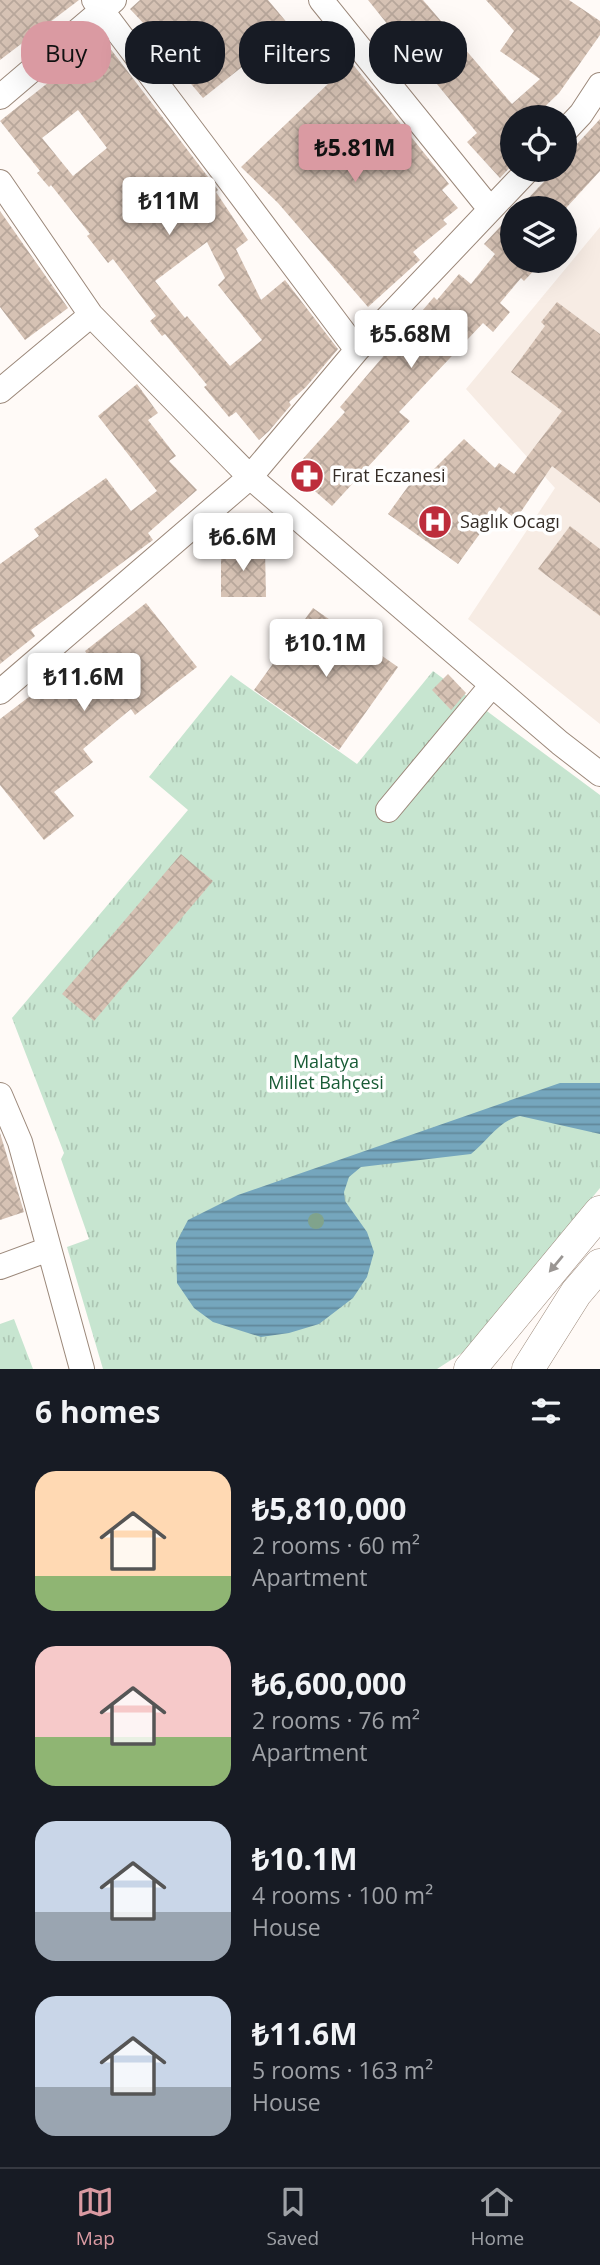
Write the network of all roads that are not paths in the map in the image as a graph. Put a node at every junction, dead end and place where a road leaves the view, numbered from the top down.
1 (321, 0) edge
2 (104, 4) edge
3 (600, 85) edge
4 (0, 97) edge
5 (577, 118) edge
6 (0, 182) edge
7 (517, 182) edge
8 (491, 209) junction
9 (91, 315) junction
10 (357, 350) junction
11 (0, 391) edge
12 (250, 477) junction
13 (492, 685) junction
14 (0, 692) edge
15 (600, 774) edge
16 (388, 810) dead end
17 (0, 1095) edge
18 (600, 1212) edge
19 (49, 1250) junction
20 (600, 1265) edge
21 (0, 1267) edge
22 (82, 1369) edge
23 (470, 1369) edge
24 (527, 1369) edge

1 - 8 street
2 - 4 street
2 - 10 street
3 - 5 street
6 - 9 street
7 - 8 street
8 - 10 street
9 - 11 street
9 - 12 street
10 - 12 street
12 - 13 street
12 - 14 street
13 - 15 street
13 - 16 street
17 - 19 street
18 -> 23 main road
19 - 21 street
19 - 22 street
20 - 24 main road

